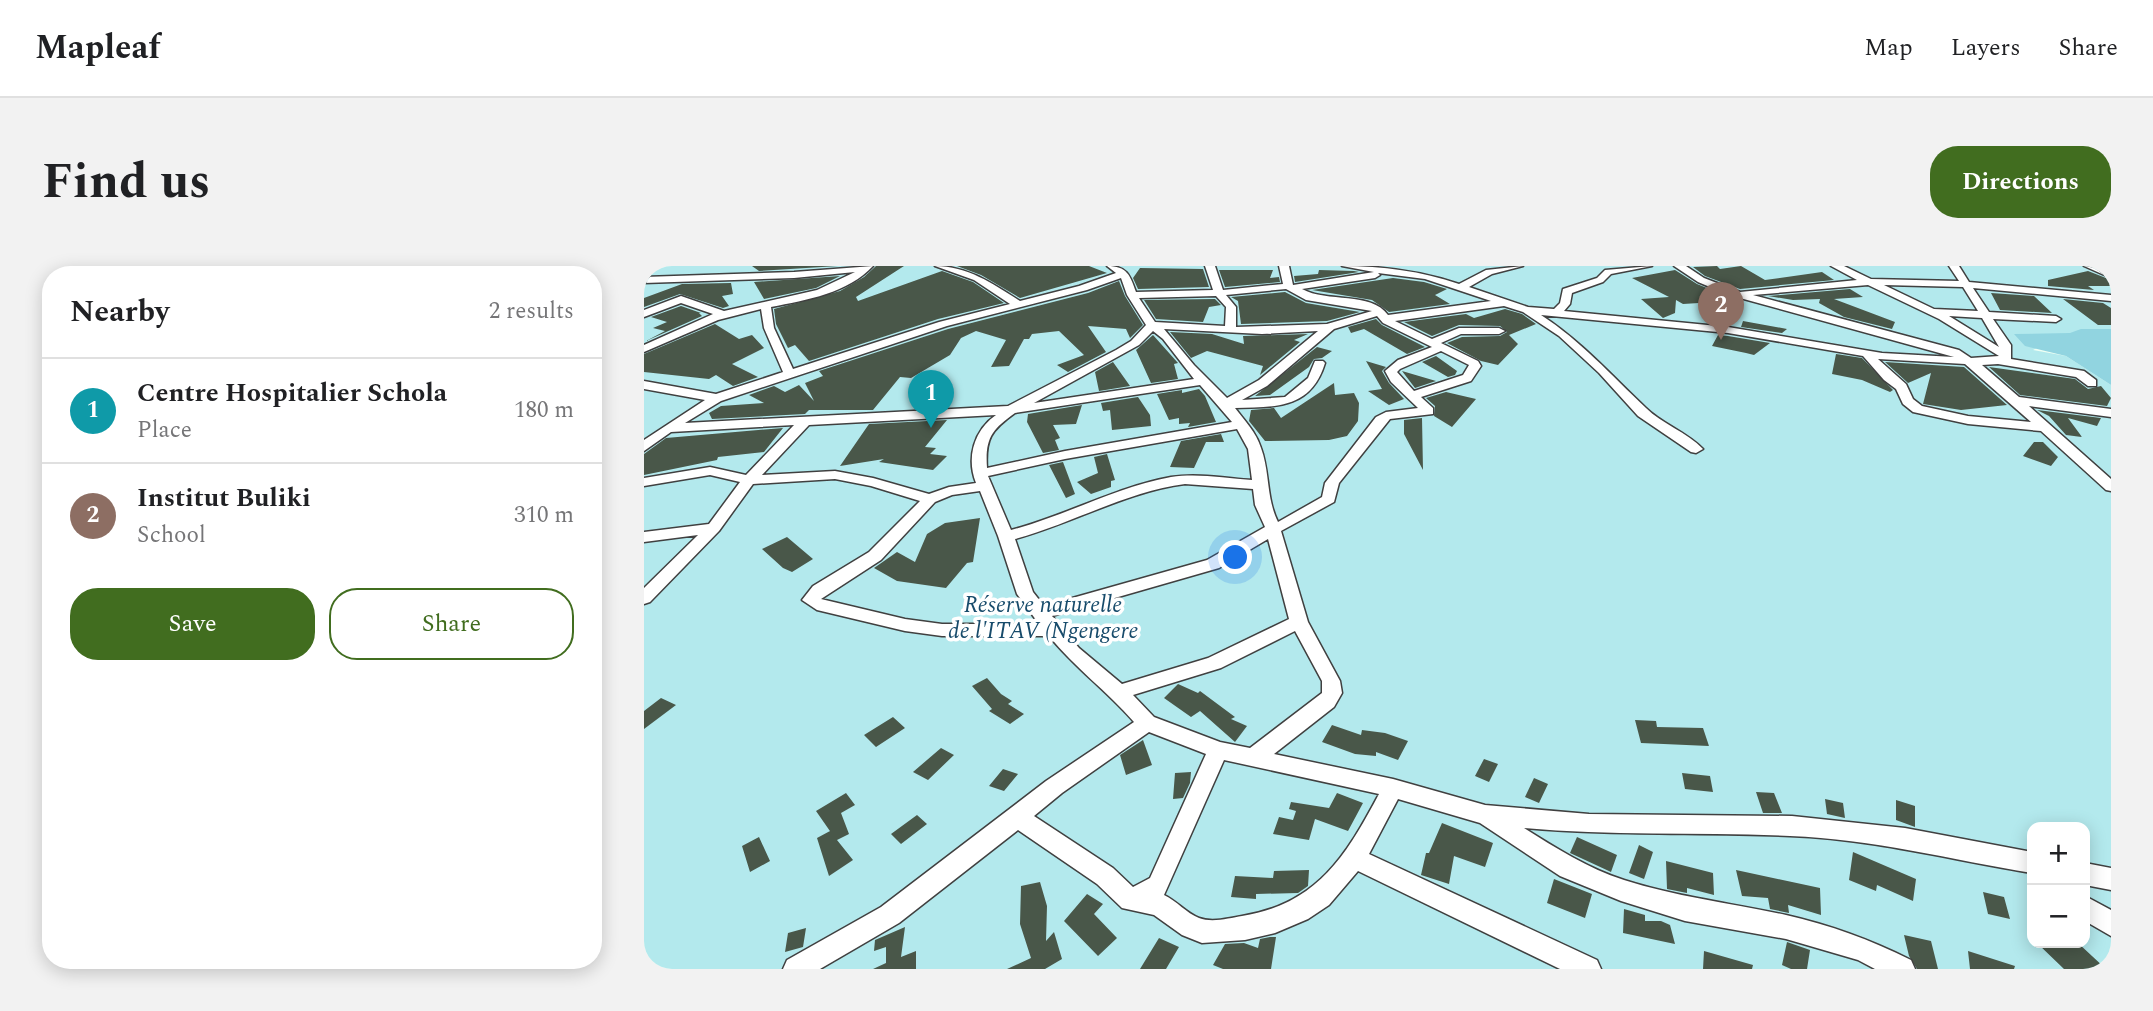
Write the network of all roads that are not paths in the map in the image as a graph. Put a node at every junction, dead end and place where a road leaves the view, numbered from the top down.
1 (940, 266) edge
2 (1210, 266) edge
3 (1283, 266) edge
4 (1347, 266) edge
5 (1431, 266) edge
6 (1518, 266) edge
7 (1647, 266) edge
8 (1679, 266) edge
9 (1836, 266) edge
10 (1954, 266) edge
11 (2089, 266) edge
12 (867, 267) edge
13 (1119, 268) edge
14 (1388, 271) junction
15 (1412, 274) junction
16 (2111, 275) edge
17 (699, 279) junction
18 (644, 280) edge
19 (1868, 282) junction
20 (1966, 284) junction
21 (1464, 286) junction
22 (1290, 287) junction
23 (644, 288) edge
24 (1219, 293) junction
25 (1733, 293) junction
26 (1132, 295) junction
27 (2111, 299) edge
28 (1510, 303) junction
29 (1018, 304) junction
30 (766, 306) junction
31 (1527, 310) junction
32 (1930, 312) junction
33 (1556, 313) junction
34 (1985, 313) junction
35 (644, 314) edge
36 (723, 314) junction
37 (1382, 316) junction
38 (2056, 319) dead end
39 (1772, 323) junction
40 (1152, 325) junction
41 (1331, 326) junction
42 (1230, 328) junction
43 (1499, 331) dead end
44 (644, 332) edge
45 (671, 336) junction
46 (1438, 344) junction
47 (644, 349) edge
48 (1867, 354) junction
49 (2003, 358) junction
50 (1968, 360) junction
51 (1319, 363) dead end
52 (790, 375) junction
53 (1202, 381) junction
54 (2092, 383) dead end
55 (644, 385) edge
56 (1413, 395) junction
57 (717, 398) junction
58 (2011, 400) junction
59 (1226, 404) junction
60 (1011, 410) junction
61 (2111, 413) edge
62 (807, 419) junction
63 (1242, 424) junction
64 (2041, 427) junction
65 (668, 428) junction
66 (647, 441) edge
67 (1696, 449) dead end
68 (749, 480) junction
69 (982, 480) junction
70 (644, 482) edge
71 (1258, 485) junction
72 (2110, 486) edge
73 (930, 499) junction
74 (714, 528) junction
75 (1273, 529) junction
76 (1006, 536) junction
77 (644, 537) edge
78 (644, 598) edge
79 (1041, 613) junction
80 (1299, 622) junction
81 (1055, 630) junction
82 (1119, 692) junction
83 (1147, 723) junction
84 (1218, 750) junction
85 (1254, 757) junction
86 (1393, 788) junction
87 (1485, 815) junction
88 (1017, 817) junction
89 (1356, 859) junction
90 (2022, 861) edge
91 (2090, 875) edge
92 (2111, 879) edge
93 (1130, 900) junction
94 (2090, 909) edge
95 (2111, 923) edge
96 (796, 969) edge
97 (1588, 969) edge
98 (1902, 969) edge

1 - 29 street
2 - 24 street
3 - 22 street
4 - 14 street
5 - 15 street
6 - 21 street
7 - 33 street
8 - 25 street
9 - 19 street
10 - 20 street
11 - 16 street
12 - 17 street
12 - 30 street
13 - 26 street
13 - 29 street
14 - 15 street
14 - 22 street
15 - 21 street
17 - 18 street
17 - 23 street
19 - 20 street
19 - 25 street
19 - 32 street
20 - 27 street
20 - 34 street
21 - 28 street
22 - 24 street
22 - 37 street
24 - 26 street
24 - 42 street
25 - 39 street
26 - 40 street
28 - 31 street
28 - 37 street
29 - 52 street
30 - 36 street
30 - 52 street
31 - 33 street
31 - 67 street
32 - 34 street
32 - 49 street
33 - 39 street
34 - 38 street
34 - 49 street
35 - 36 street
36 - 45 street
37 - 41 street
37 - 46 street
39 - 48 street
39 - 50 street
40 - 42 street
40 - 53 street
40 - 60 street
41 - 42 street
41 - 59 street
43 - 46 street
44 - 45 street
45 - 47 street
46 - 56 street
46 - 56 street
48 - 50 street
48 - 64 street
49 - 50 street
49 - 54 street
50 - 58 street
51 - 59 street
52 - 57 street
53 - 59 street
53 - 60 street
55 - 57 street
56 - 75 street
57 - 65 street
58 - 61 street
58 - 64 street
59 - 63 street
60 - 62 street
60 - 69 street
62 - 65 street
62 - 68 street
63 - 69 street
63 - 71 street
64 - 72 street
65 - 66 street
68 - 70 street
68 - 73 street
68 - 74 street
69 - 73 street
69 - 76 street
71 - 75 street
71 - 76 street
73 - 81 street
74 - 77 street
74 - 78 street
75 - 79 street
75 - 80 street
76 - 79 street
79 - 81 street
80 - 82 street
80 - 85 street
81 - 82 street
82 - 83 street
83 - 84 street
83 - 88 street
84 - 85 street
84 - 93 street
85 - 86 street
86 - 87 street
86 - 89 street
87 - 90 street
87 - 98 street
88 - 93 street
88 - 96 street
89 - 93 street
89 - 97 street
91 - 92 street
94 - 95 street

